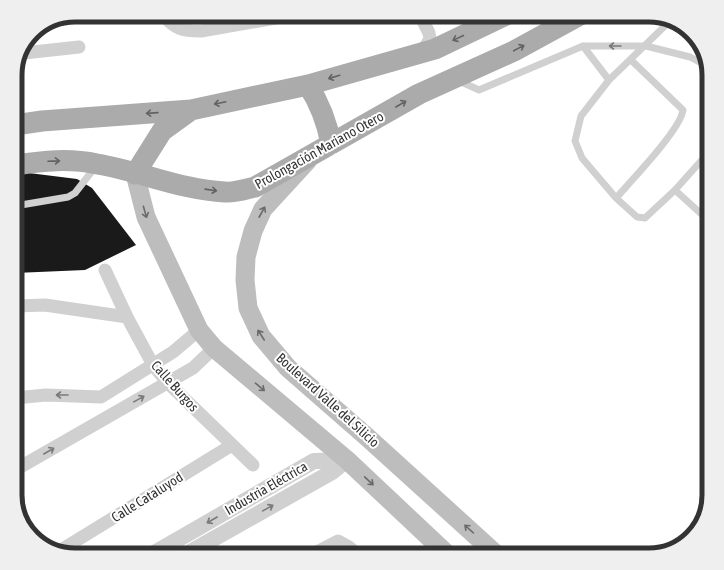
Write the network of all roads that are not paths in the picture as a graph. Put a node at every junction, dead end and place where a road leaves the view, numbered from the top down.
1 (169, 22) edge
2 (252, 22) edge
3 (424, 22) edge
4 (474, 22) edge
5 (491, 22) edge
6 (567, 22) edge
7 (484, 25) junction
8 (666, 25) edge
9 (583, 46) junction
10 (646, 46) junction
11 (79, 47) dead end
12 (27, 52) edge
13 (422, 52) junction
14 (631, 60) junction
15 (701, 63) edge
16 (454, 78) junction
17 (609, 80) junction
18 (308, 85) junction
19 (191, 110) junction
20 (22, 124) edge
21 (322, 149) junction
22 (700, 162) edge
23 (22, 164) edge
24 (97, 164) junction
25 (136, 174) junction
26 (675, 190) junction
27 (616, 198) junction
28 (22, 205) edge
29 (702, 215) edge
30 (105, 270) dead end
31 (22, 306) edge
32 (127, 317) junction
33 (199, 330) junction
34 (214, 348) junction
35 (153, 365) junction
36 (168, 383) junction
37 (22, 397) edge
38 (101, 397) junction
39 (110, 415) junction
40 (367, 437) junction
41 (232, 445) junction
42 (347, 460) junction
43 (253, 465) dead end
44 (22, 466) edge
45 (66, 547) edge
46 (163, 548) edge
47 (197, 548) edge
48 (324, 548) edge
49 (350, 548) edge
50 (441, 548) edge
51 (490, 548) edge

1 - 2 street
3 - 13 street
4 - 7 street
5 - 7 main road
16 -> 6 main road, Prolongación Mariano Otero
7 -> 13 main road
8 - 10 lane
10 -> 9 lane
9 - 16 lane
9 - 17 lane
10 - 14 lane
10 - 15 lane
11 - 12 street
13 -> 18 main road
14 - 17 lane
14 - 27 lane
21 -> 16 main road, Prolongación Mariano Otero
17 - 27 lane
18 -> 19 main road
18 - 21 main road
19 -> 20 main road
19 - 25 main road
25 -> 21 main road, Prolongación Mariano Otero
40 -> 21 main road, Boulevard Valle del Silicio
22 - 26 lane
23 -> 24 main road, Prolongación Mariano Otero
24 - 25 main road, Prolongación Mariano Otero
24 - 28 lane
25 -> 33 main road
26 - 27 lane
26 - 29 lane
30 - 32 street, Calle Burgos
31 - 32 street
32 - 35 street, Calle Burgos
33 - 34 main road
33 - 35 street
34 - 36 street
34 -> 42 main road
35 - 36 street, Calle Burgos
35 - 38 street
39 -> 36 street
36 - 41 street, Calle Burgos
38 -> 37 street
38 - 39 street
44 -> 39 street
40 - 42 main road
51 -> 40 main road, Boulevard Valle del Silicio
41 - 43 street, Calle Burgos
41 - 45 street, Calle Cataluyod
42 -> 46 street, Industria Eléctrica
47 -> 42 street, Industria Eléctrica
42 -> 50 main road
48 - 49 street

